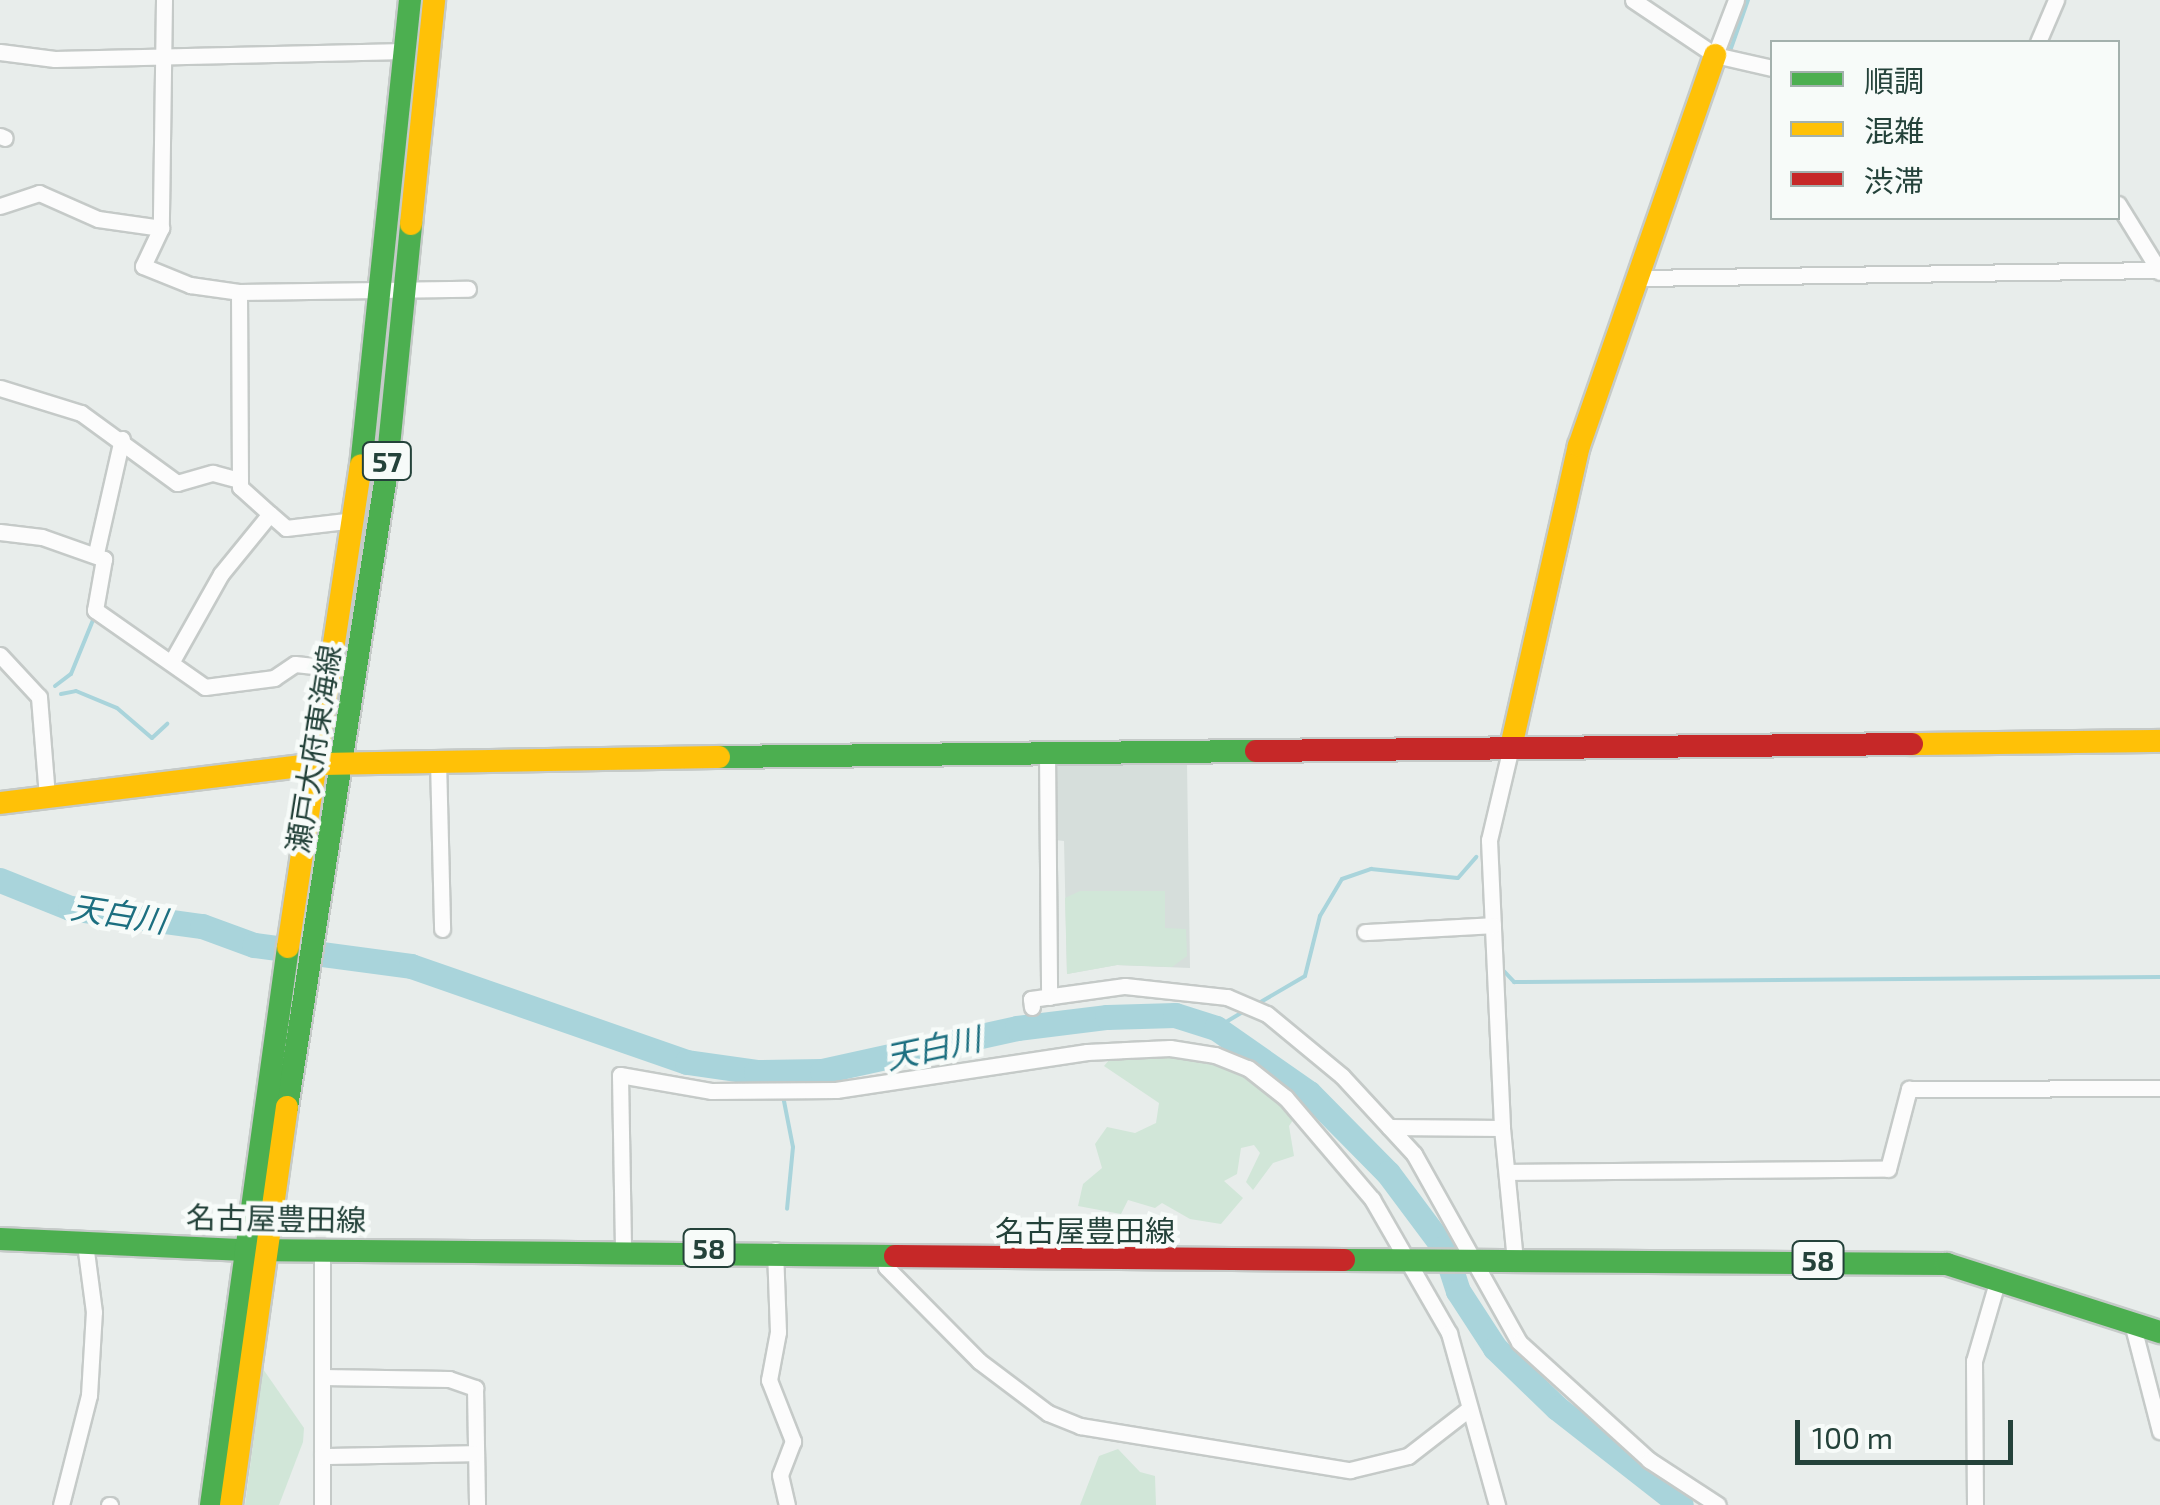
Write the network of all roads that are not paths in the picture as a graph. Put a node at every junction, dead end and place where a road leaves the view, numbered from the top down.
1 (164, 0) edge
2 (410, 0) edge
3 (434, 0) edge
4 (1633, 0) edge
5 (1736, 0) edge
6 (2056, 0) edge
7 (2039, 40) edge
8 (0, 52) edge
9 (405, 52) junction
10 (1716, 55) junction
11 (164, 56) junction
12 (1770, 68) edge
13 (0, 206) edge
14 (2120, 207) edge
15 (160, 228) junction
16 (2158, 271) edge
17 (1641, 278) junction
18 (468, 289) dead end
19 (394, 290) junction
20 (239, 292) junction
21 (0, 388) edge
22 (122, 439) junction
23 (240, 480) junction
24 (270, 514) junction
25 (355, 520) junction
26 (0, 532) edge
27 (96, 554) junction
28 (0, 655) edge
29 (172, 661) junction
30 (332, 668) junction
31 (2160, 741) edge
32 (1512, 746) junction
33 (1046, 752) junction
34 (438, 760) junction
35 (330, 764) junction
36 (47, 798) junction
37 (0, 803) edge
38 (1493, 925) junction
39 (442, 929) dead end
40 (1365, 932) dead end
41 (1049, 997) junction
42 (1032, 1007) dead end
43 (2160, 1088) edge
44 (1390, 1127) junction
45 (1502, 1128) junction
46 (1508, 1172) junction
47 (0, 1240) edge
48 (84, 1244) junction
49 (623, 1247) junction
50 (254, 1250) junction
51 (322, 1250) junction
52 (775, 1250) junction
53 (885, 1257) junction
54 (1413, 1259) junction
55 (1470, 1260) junction
56 (1515, 1260) junction
57 (1998, 1280) junction
58 (2132, 1322) junction
59 (2160, 1332) edge
60 (322, 1377) junction
61 (1466, 1411) junction
62 (2160, 1430) edge
63 (475, 1453) junction
64 (322, 1456) junction
65 (61, 1505) edge
66 (211, 1505) edge
67 (231, 1505) edge
68 (322, 1505) edge
69 (476, 1505) edge
70 (787, 1505) edge
71 (1497, 1505) edge
72 (1718, 1505) edge
73 (1976, 1505) edge

1 - 11 street
2 - 9 main road, 瀬戸大府東海線 / 57
3 - 19 main road, 瀬戸大府東海線 / 57
4 - 10 street
5 - 10 street
6 - 7 street
8 - 11 street
9 - 11 street
9 - 19 main road, 瀬戸大府東海線 / 57
10 - 12 street
10 - 17 main road
11 - 15 street
13 - 15 street
14 - 16 street
15 - 20 street
16 - 17 street
17 - 32 main road
18 - 19 street
19 - 20 street
19 - 25 main road, 瀬戸大府東海線 / 57
19 - 35 main road, 瀬戸大府東海線 / 57
20 - 23 street
21 - 22 street
22 - 23 street
22 - 27 street
23 - 24 street
24 - 25 street
24 - 29 street
25 - 30 main road, 瀬戸大府東海線 / 57
26 - 27 street
27 - 29 street
28 - 36 street
29 - 30 street
30 - 35 main road, 瀬戸大府東海線 / 57
31 - 32 main road
32 - 33 main road
32 - 38 street
33 - 34 main road
33 - 41 street
34 - 35 main road
34 - 39 street
35 - 36 main road
35 - 50 main road, 瀬戸大府東海線 / 57
36 - 37 main road
38 - 40 street
38 - 45 street
41 - 42 street
41 - 44 street
43 - 46 street
44 - 45 street
44 - 55 street
45 - 46 street
46 - 56 street
47 - 48 main road, 名古屋豊田線 / 58
48 - 50 main road, 名古屋豊田線 / 58
48 - 65 street
49 - 51 main road, 名古屋豊田線 / 58
49 - 52 main road, 名古屋豊田線 / 58
49 - 54 street
50 - 51 main road, 名古屋豊田線 / 58
50 - 66 main road, 瀬戸大府東海線 / 57
50 - 67 main road, 瀬戸大府東海線 / 57
51 - 60 street
52 - 53 main road, 名古屋豊田線 / 58
52 - 70 street
53 - 54 main road, 名古屋豊田線 / 58
53 - 61 street
54 - 55 main road, 名古屋豊田線 / 58
54 - 61 street
55 - 56 main road, 名古屋豊田線 / 58
55 - 72 street
56 - 57 main road, 名古屋豊田線 / 58
57 - 58 main road, 名古屋豊田線 / 58
57 - 73 street
58 - 59 main road, 名古屋豊田線 / 58
58 - 62 street
60 - 63 street
60 - 64 street
61 - 71 street
63 - 64 street
63 - 69 street
64 - 68 street

